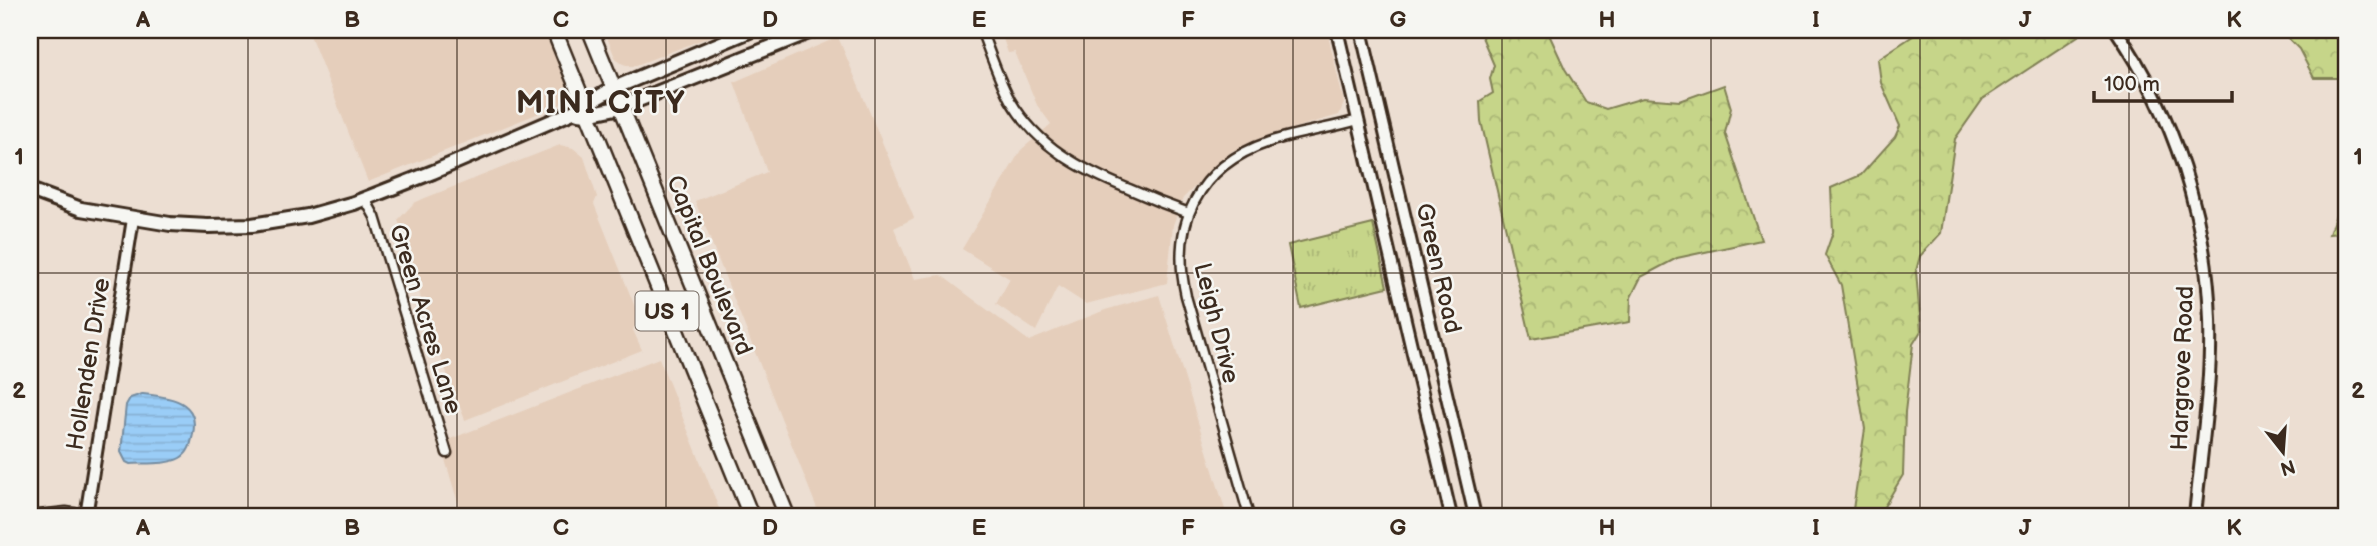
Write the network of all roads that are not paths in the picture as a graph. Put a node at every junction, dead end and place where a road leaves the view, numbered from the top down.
1 (554, 30) edge
2 (590, 30) edge
3 (752, 30) edge
4 (814, 30) edge
5 (981, 30) edge
6 (1337, 30) edge
7 (1361, 30) edge
8 (2116, 30) edge
9 (614, 88) junction
10 (30, 107) edge
11 (621, 107) junction
12 (582, 110) junction
13 (1381, 113) junction
14 (1358, 120) junction
15 (30, 133) edge
16 (30, 190) edge
17 (365, 199) junction
18 (1189, 213) junction
19 (133, 219) junction
20 (1433, 336) junction
21 (1410, 341) junction
22 (1449, 405) junction
23 (1426, 410) junction
24 (447, 453) dead end
25 (86, 515) edge
26 (30, 516) edge
27 (751, 516) edge
28 (787, 516) edge
29 (1249, 516) edge
30 (1451, 516) edge
31 (1475, 516) edge
32 (2195, 516) edge

1 - 12 highway, US 1
2 - 9 highway, Capital Boulevard / US 1
3 - 9 main road
4 - 11 main road
5 - 18 street
6 - 14 street, Green Road
7 - 13 street, Green Road
8 - 32 street, Hargrove Road
9 - 11 highway, Capital Boulevard / US 1
9 - 12 main road
10 - 15 street
11 - 12 main road
11 - 28 highway, Capital Boulevard / US 1
12 - 17 main road
12 - 27 highway, US 1
13 - 14 street
13 - 20 street, Green Road
14 - 18 street, Leigh Drive
14 - 21 street, Green Road
16 - 19 main road
17 - 19 main road
17 - 24 street, Green Acres Lane
18 - 29 street, Leigh Drive
19 - 25 street, Hollenden Drive
20 - 21 street
20 - 22 street, Green Road
21 - 23 street, Green Road
22 - 23 street
22 - 31 street, Green Road
23 - 30 street, Green Road
25 - 26 street

